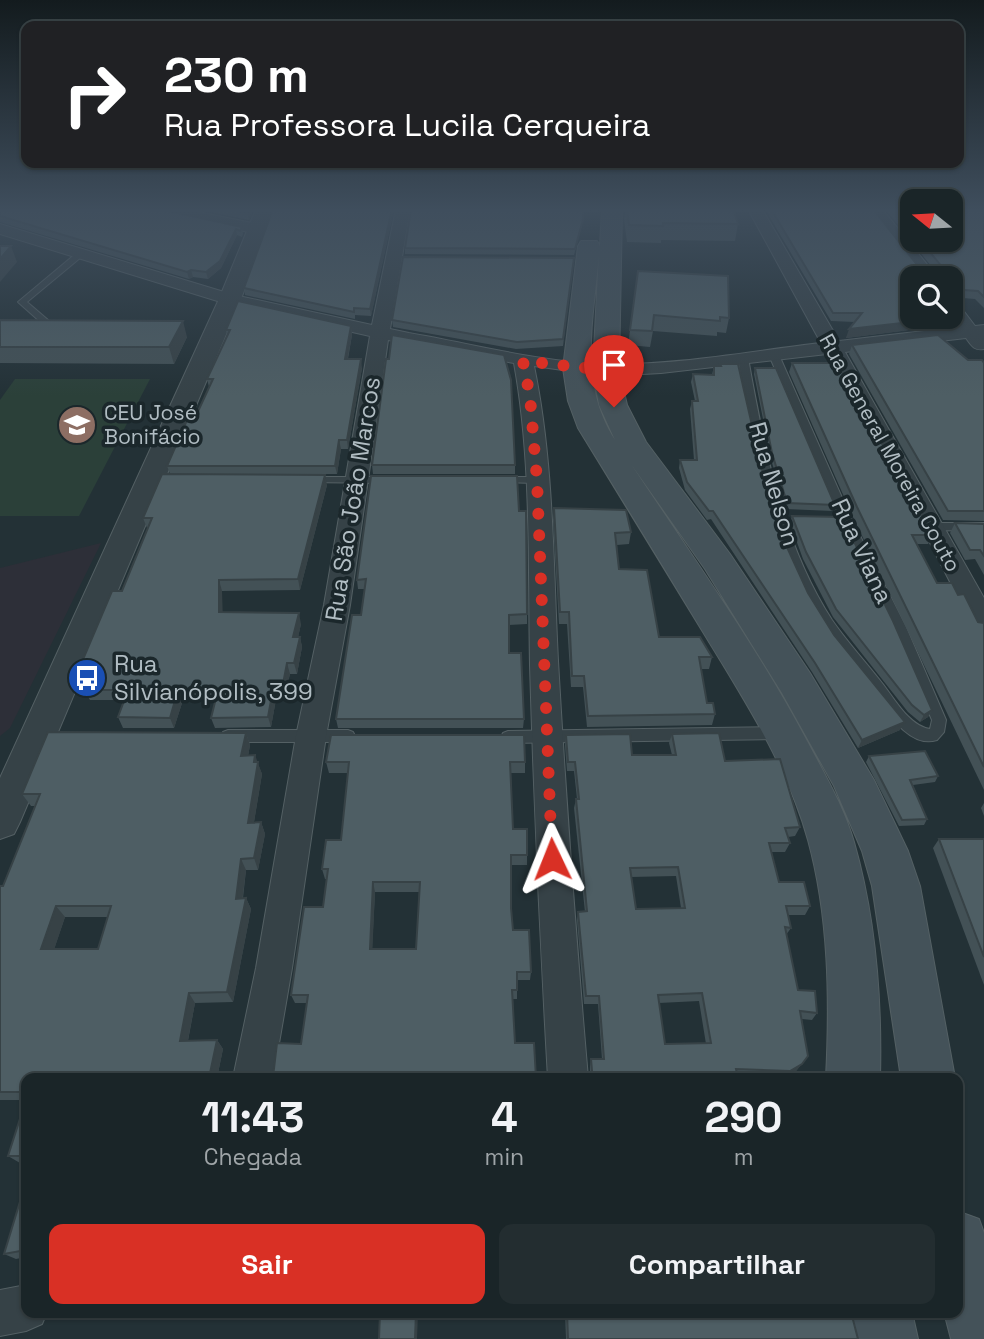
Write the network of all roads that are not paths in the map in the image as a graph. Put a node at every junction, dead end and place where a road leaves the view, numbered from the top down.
1 (59, 271) edge
2 (141, 271) edge
3 (241, 271) edge
4 (395, 271) edge
5 (581, 271) edge
6 (604, 271) edge
7 (789, 271) edge
8 (230, 299) junction
9 (963, 317) edge
10 (977, 330) edge
11 (57, 332) edge
12 (380, 332) junction
13 (831, 348) junction
14 (984, 349) edge
15 (774, 355) junction
16 (743, 358) junction
17 (523, 361) junction
18 (591, 369) junction
19 (356, 479) junction
20 (299, 480) edge
21 (398, 480) edge
22 (537, 480) junction
23 (486, 481) edge
24 (934, 527) junction
25 (984, 527) edge
26 (984, 623) edge
27 (783, 733) junction
28 (547, 735) junction
29 (923, 735) joint
30 (213, 736) edge
31 (311, 736) junction
32 (370, 736) edge
33 (497, 737) edge
34 (12, 766) edge
35 (0, 822) edge
36 (254, 1073) edge
37 (568, 1073) edge
38 (853, 1073) edge
39 (927, 1073) edge
40 (963, 1264) edge
41 (21, 1309) edge
42 (0, 1312) edge
43 (881, 1318) edge
44 (886, 1339) edge
45 (983, 1339) edge

1 - 11 lane
2 - 8 street
3 - 8 street
4 - 12 street, Rua São João Marcos
5 - 18 main road
6 - 18 main road
7 - 13 street, Rua General Moreira Couto
8 - 12 street
8 - 34 street
9 - 10 street
10 - 13 street
10 - 14 street
12 - 17 street
12 - 19 street, Rua São João Marcos
13 - 15 street
13 - 24 street, Rua General Moreira Couto
15 - 16 street
15 - 29 lane, Rua Viana
16 - 18 street
16 - 29 lane, Rua Nelson
17 - 18 street
17 - 22 street
18 - 27 main road
18 - 39 main road
19 - 20 lane
19 - 21 lane
19 - 31 street, Rua São João Marcos
22 - 23 lane
22 - 28 street
24 - 25 lane
24 - 26 street, Rua General Moreira Couto
27 - 28 lane
27 - 38 main road
28 - 33 lane
28 - 37 street
30 - 31 lane
31 - 32 lane
31 - 36 street, Rua São João Marcos
34 - 35 street
40 - 45 main road
41 - 42 street
43 - 44 main road

